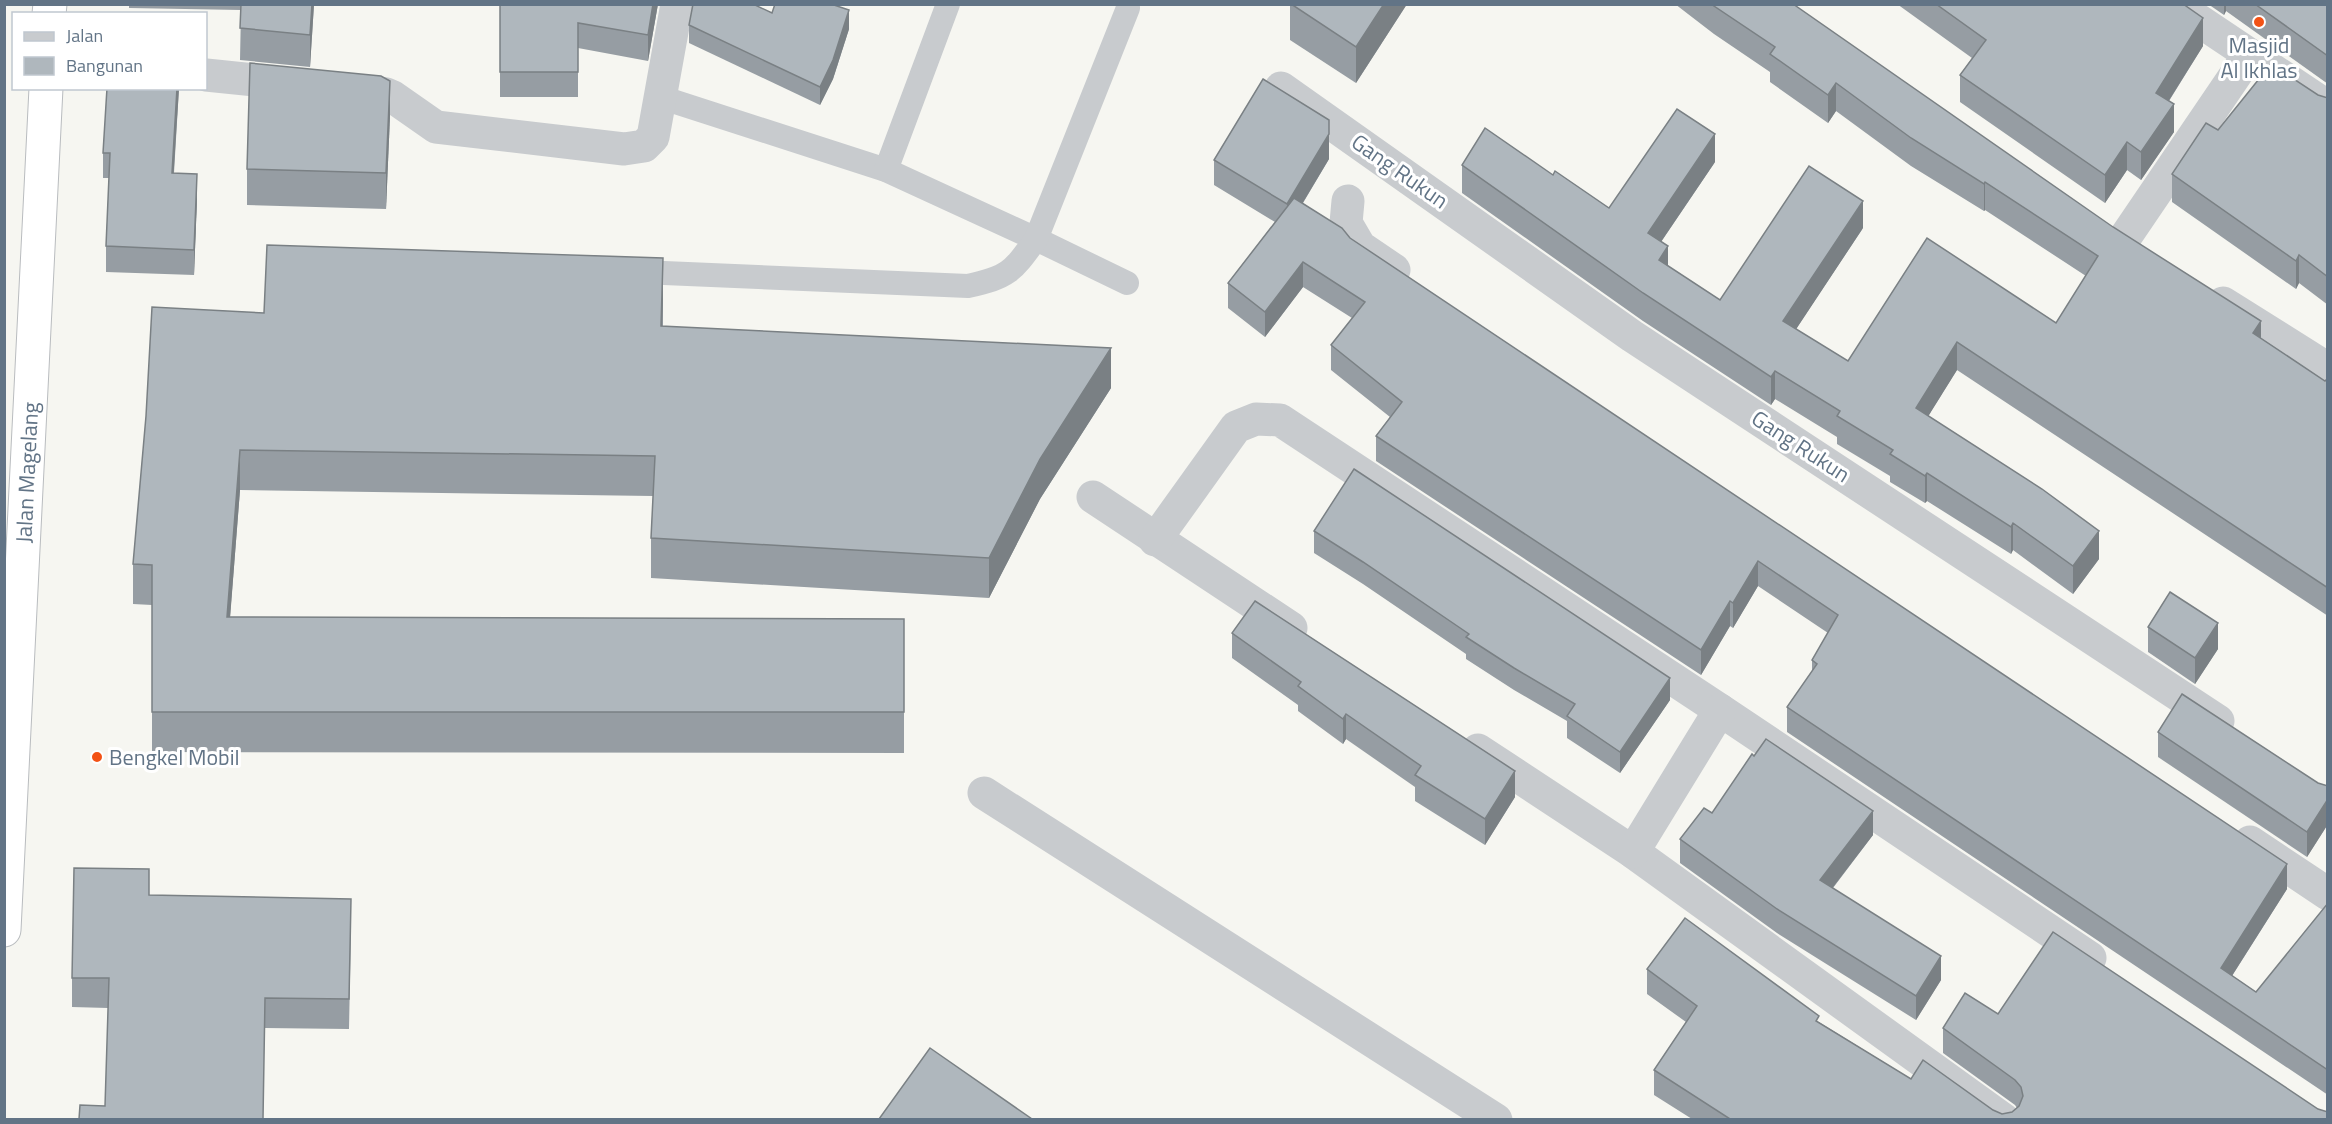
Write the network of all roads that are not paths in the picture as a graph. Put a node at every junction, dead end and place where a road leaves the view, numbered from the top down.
1 (677, 4) edge
2 (948, 4) edge
3 (2174, 4) edge
4 (1128, 8) dead end
5 (2249, 55) junction
6 (207, 75) edge
7 (1281, 88) edge
8 (46, 90) edge
9 (660, 97) junction
10 (2328, 107) edge
11 (886, 170) junction
12 (1348, 201) dead end
13 (1036, 238) junction
14 (2153, 258) edge
15 (664, 273) edge
16 (1127, 284) dead end
17 (1419, 287) edge
18 (2201, 289) edge
19 (2328, 369) edge
20 (1093, 497) dead end
21 (1155, 540) junction
22 (1315, 644) edge
23 (1720, 710) junction
24 (2238, 734) edge
25 (1454, 735) edge
26 (984, 793) dead end
27 (2229, 828) edge
28 (1633, 852) junction
29 (2328, 894) edge
30 (4, 930) edge
31 (2119, 977) edge
32 (1496, 1119) edge
33 (2004, 1119) edge

1 - 9 street
2 - 11 lane
3 - 5 street
4 - 13 lane
5 - 10 street
5 - 14 street
6 - 9 street
7 - 24 street, Gang Rukun
8 - 30 highway, Jalan Magelang
9 - 11 lane
11 - 13 lane
12 - 17 street
13 - 15 lane
13 - 16 lane
18 - 19 street
20 - 21 street
21 - 22 street
21 - 23 street
23 - 28 street
23 - 31 street
25 - 28 street
26 - 32 street
27 - 29 street
28 - 33 street

